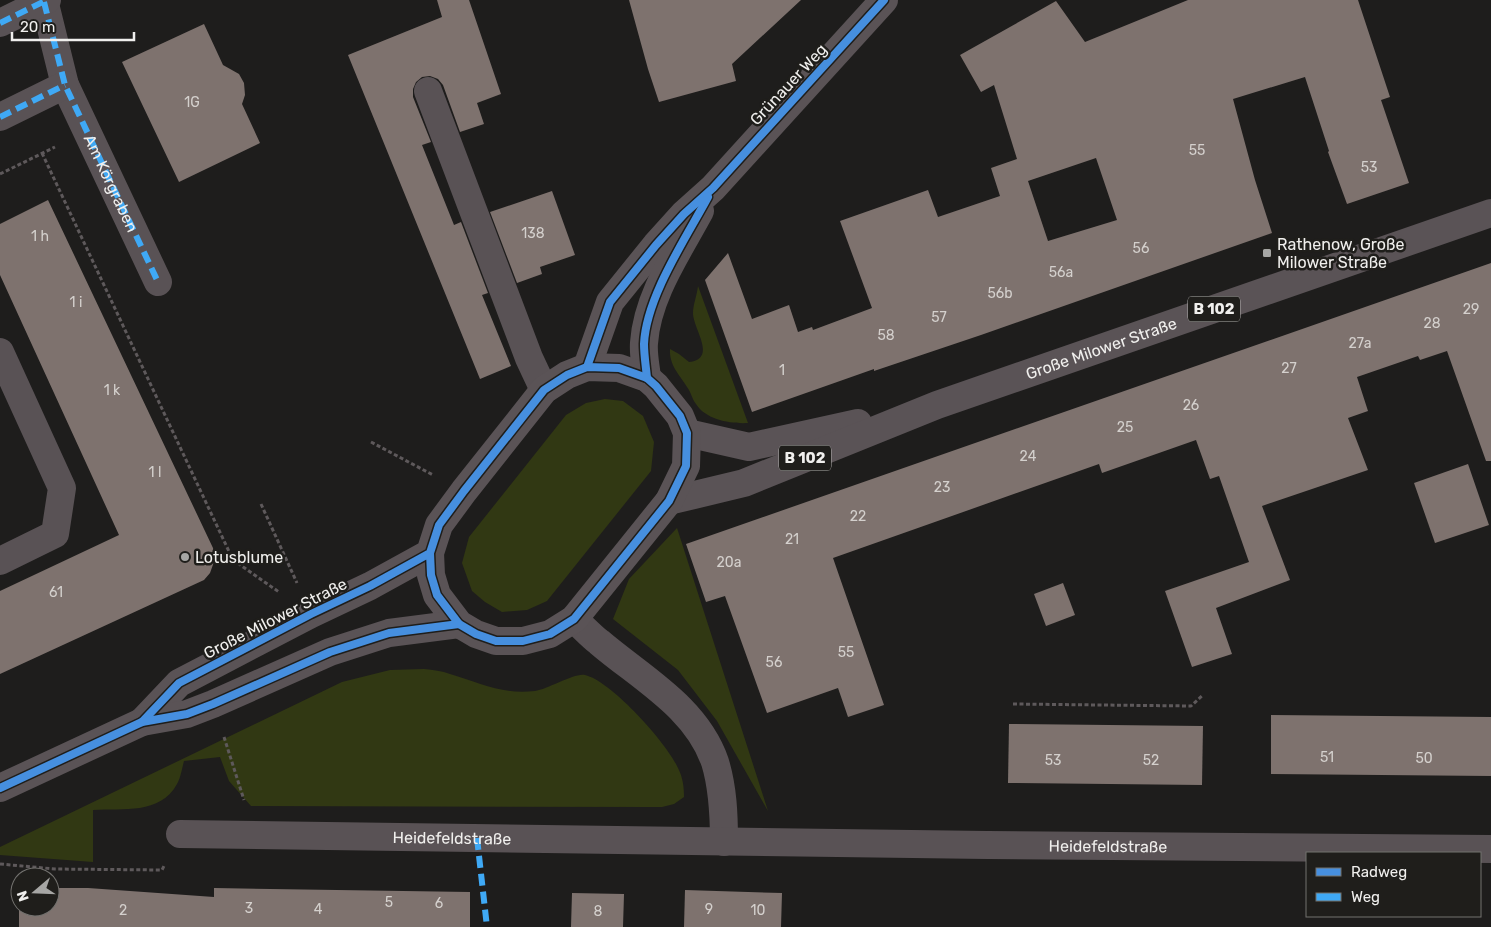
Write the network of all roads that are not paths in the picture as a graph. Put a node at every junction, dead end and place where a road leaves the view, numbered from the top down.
1 (884, 0) edge
2 (45, 1) edge
3 (0, 23) edge
4 (65, 85) junction
5 (428, 92) dead end
6 (0, 117) edge
7 (713, 188) junction
8 (1491, 213) edge
9 (158, 282) dead end
10 (0, 352) edge
11 (587, 367) junction
12 (647, 378) junction
13 (544, 390) junction
14 (937, 404) junction
15 (687, 433) junction
16 (669, 501) junction
17 (430, 553) junction
18 (0, 561) edge
19 (574, 619) junction
20 (459, 624) junction
21 (142, 722) junction
22 (0, 788) edge
23 (180, 834) dead end
24 (724, 842) junction
25 (1491, 849) edge

1 - 7 main road, Grünauer Weg
2 - 3 street, Am Körgraben
2 - 4 street, Am Körgraben
4 - 6 street
4 - 9 street, Am Körgraben
5 - 13 street
7 - 11 main road, Grünauer Weg
7 - 12 main road, Grünauer Weg
8 - 14 main road, Große Milower Straße / B 102
10 - 18 street
11 - 12 main road
11 - 13 main road
12 - 15 main road
13 - 17 main road
14 - 15 main road, Große Milower Straße / B 102
14 - 16 main road, Große Milower Straße / B 102
15 - 16 main road
16 - 19 main road
17 - 20 main road
17 - 21 main road, Große Milower Straße
19 - 20 main road
19 - 24 street
20 - 21 main road, Große Milower Straße
21 - 22 main road, Große Milower Straße
23 - 24 street, Heidefeldstraße
24 - 25 street, Heidefeldstraße

